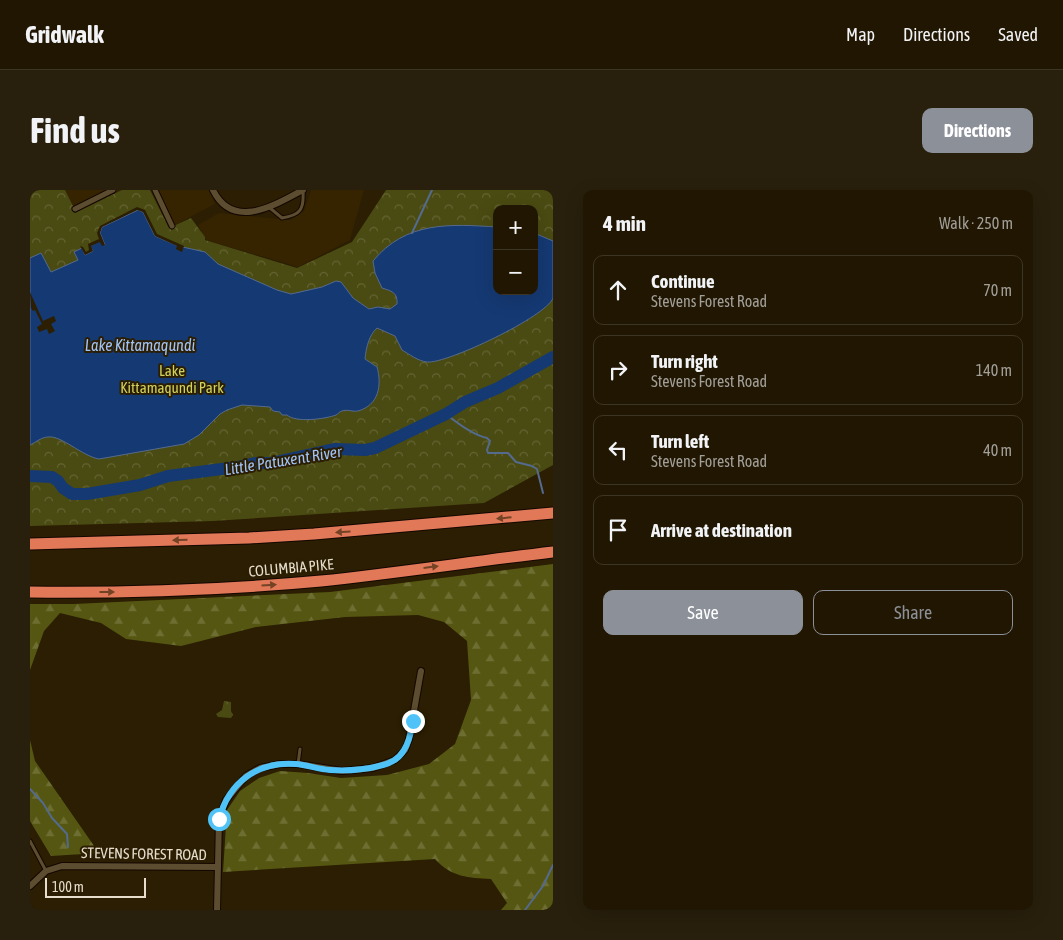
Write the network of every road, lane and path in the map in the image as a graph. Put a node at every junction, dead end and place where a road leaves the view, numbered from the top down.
1 (114, 190) edge
2 (155, 190) edge
3 (213, 190) edge
4 (303, 190) edge
5 (269, 207) junction
6 (74, 209) dead end
7 (172, 226) dead end
8 (553, 513) edge
9 (30, 544) edge
10 (553, 552) edge
11 (30, 592) edge
12 (421, 671) dead end
13 (300, 749) dead end
14 (298, 764) junction
15 (30, 841) edge
16 (217, 867) junction
17 (46, 871) junction
18 (30, 886) edge
19 (217, 910) edge

1 - 6 street
2 - 7 street
3 - 5 street
4 - 5 street
4 - 5 lane
8 -> 9 highway, COLUMBIA PIKE
11 -> 10 highway, COLUMBIA PIKE
12 - 14 street, STEVENS FOREST ROAD
13 - 14 lane
14 - 16 street, STEVENS FOREST ROAD
15 - 17 lane
16 - 17 street, STEVENS FOREST ROAD
16 - 19 street
17 - 18 street, STEVENS FOREST ROAD

